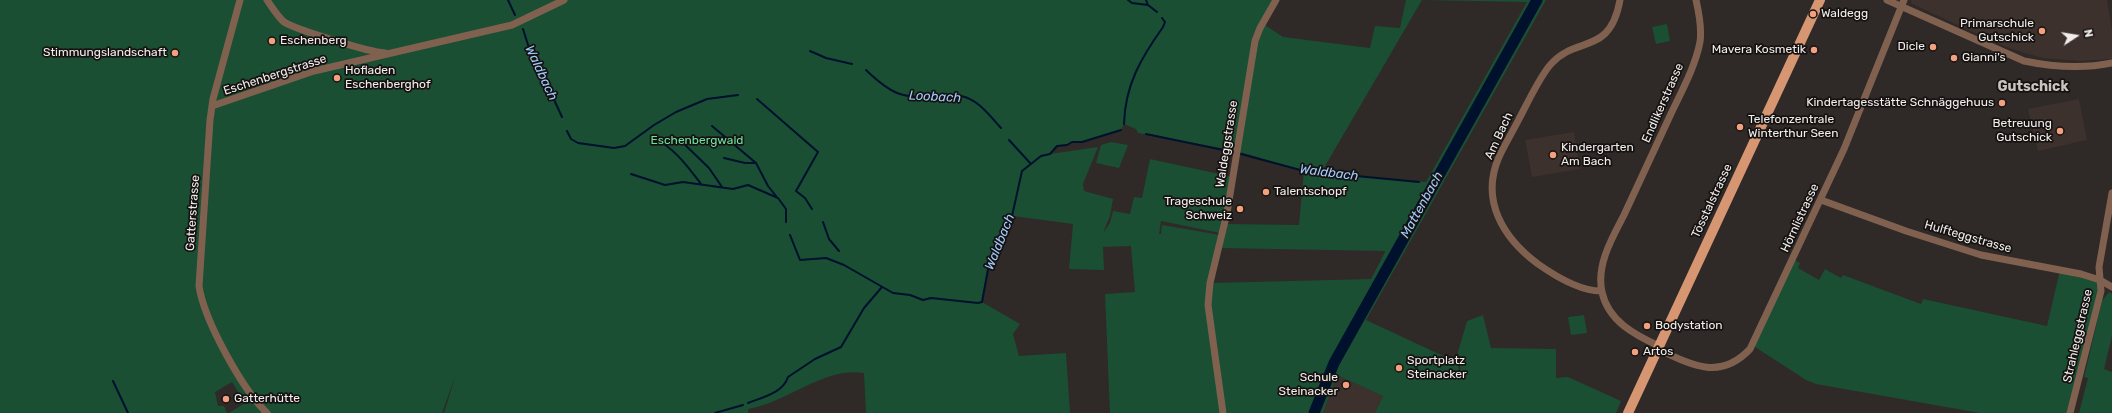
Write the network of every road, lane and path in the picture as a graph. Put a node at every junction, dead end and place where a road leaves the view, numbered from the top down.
1 (240, 0) edge
2 (267, 0) edge
3 (564, 0) edge
4 (1276, 0) edge
5 (1620, 0) edge
6 (1696, 0) edge
7 (1820, 0) edge
8 (1887, 0) edge
9 (1903, 3) edge
10 (392, 53) junction
11 (2112, 63) edge
12 (212, 106) junction
13 (2112, 193) edge
14 (1821, 200) junction
15 (2100, 280) junction
16 (2112, 287) edge
17 (1601, 291) junction
18 (1658, 348) junction
19 (266, 413) edge
20 (1223, 413) edge
21 (1628, 413) edge
22 (2070, 413) edge

1 - 12 street, Gatterstrasse
2 - 10 street, Eschenbergstrasse
3 - 10 street, Eschenbergstrasse
4 - 20 street, Waldeggstrasse
5 - 17 street, Am Bach
6 - 17 street, Endlikerstrasse
7 - 18 main road, Tösstalstrasse
8 - 9 street
9 - 11 street
9 - 14 street, Hörnlistrasse
10 - 12 street, Eschenbergstrasse
12 - 19 street, Gatterstrasse
13 - 15 street, Strahleggstrasse
14 - 15 street, Hulfteggstrasse
14 - 18 street, Hörnlistrasse
15 - 16 street, Hulfteggstrasse
15 - 22 street, Strahleggstrasse
17 - 18 street, Endlikerstrasse
18 - 21 main road, Tösstalstrasse

